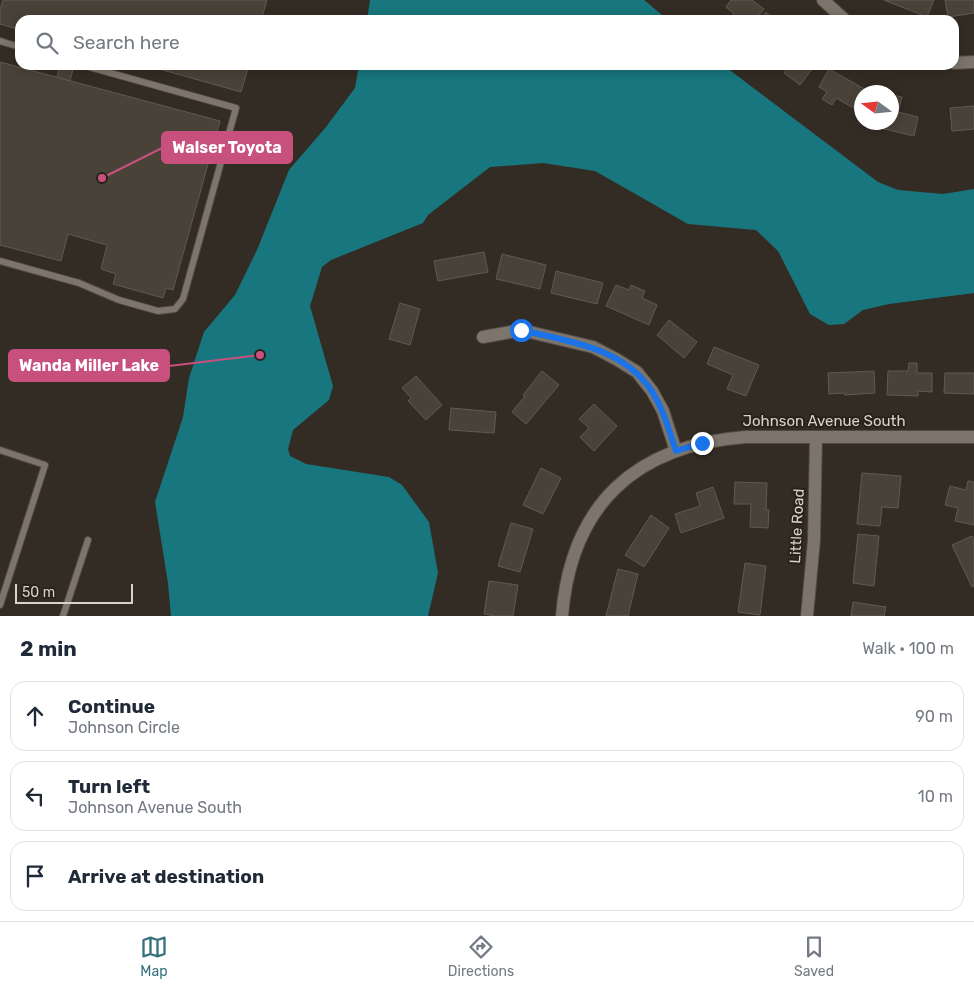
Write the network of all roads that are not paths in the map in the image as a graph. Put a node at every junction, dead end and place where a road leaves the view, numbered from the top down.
1 (822, 0) edge
2 (839, 15) edge
3 (0, 41) edge
4 (15, 46) edge
5 (974, 62) edge
6 (959, 63) edge
7 (100, 70) edge
8 (0, 261) edge
9 (483, 337) dead end
10 (816, 437) junction
11 (974, 437) edge
12 (0, 450) edge
13 (676, 451) junction
14 (88, 540) dead end
15 (0, 605) edge
16 (63, 616) edge
17 (562, 616) edge
18 (807, 616) edge

1 - 2 street
3 - 4 lane
5 - 6 street
7 - 8 lane
9 - 13 street
10 - 11 street, Johnson Avenue South
10 - 13 street, Johnson Avenue South
10 - 18 street, Little Road
12 - 15 lane
13 - 17 street, Johnson Avenue South
14 - 16 lane

